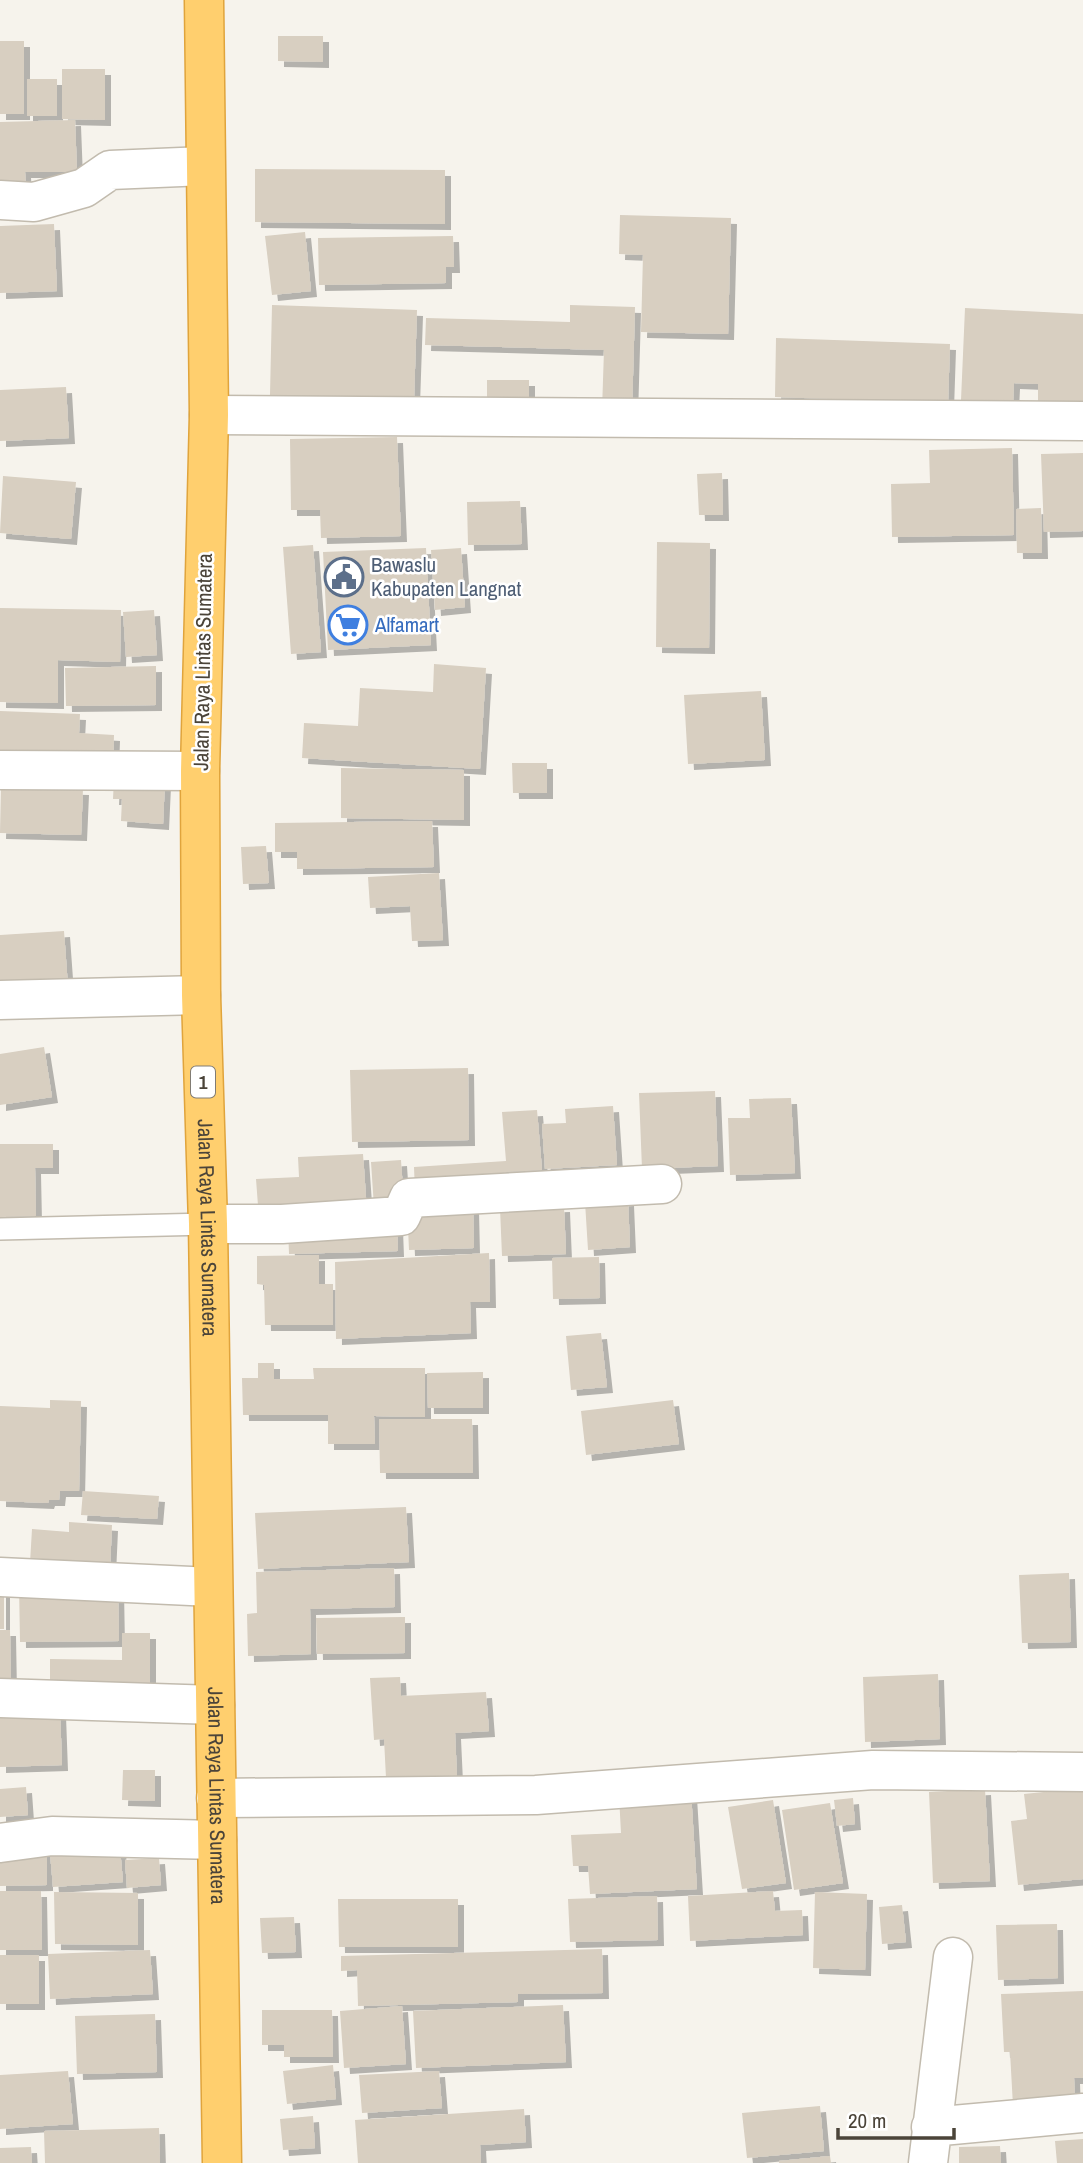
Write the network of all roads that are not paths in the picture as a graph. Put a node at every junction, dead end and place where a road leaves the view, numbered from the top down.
1 (204, 0) edge
2 (205, 166) junction
3 (0, 200) edge
4 (209, 415) junction
5 (1083, 421) edge
6 (0, 770) edge
7 (200, 771) junction
8 (201, 995) junction
9 (0, 1000) edge
10 (662, 1184) dead end
11 (208, 1224) junction
12 (0, 1229) edge
13 (0, 1577) edge
14 (212, 1587) junction
15 (0, 1698) edge
16 (215, 1705) junction
17 (1083, 1772) edge
18 (216, 1798) junction
19 (217, 1840) junction
20 (0, 1843) edge
21 (953, 1957) dead end
22 (1083, 2113) edge
23 (929, 2145) edge
24 (222, 2163) edge

1 - 2 highway, Jalan Raya Lintas Sumatera / 1
2 - 3 street
2 - 4 highway, Jalan Raya Lintas Sumatera / 1
4 - 5 street
4 - 7 highway, Jalan Raya Lintas Sumatera / 1
6 - 7 street
7 - 8 highway, Jalan Raya Lintas Sumatera / 1
8 - 9 street
8 - 11 highway, Jalan Raya Lintas Sumatera / 1
10 - 11 street
11 - 12 lane
11 - 14 highway, Jalan Raya Lintas Sumatera / 1
13 - 14 street
14 - 16 highway, Jalan Raya Lintas Sumatera / 1
15 - 16 street
16 - 18 highway, Jalan Raya Lintas Sumatera / 1
17 - 18 street
18 - 19 highway, Jalan Raya Lintas Sumatera / 1
19 - 20 street
19 - 24 highway, Jalan Raya Lintas Sumatera / 1
21 - 23 street
22 - 23 street

